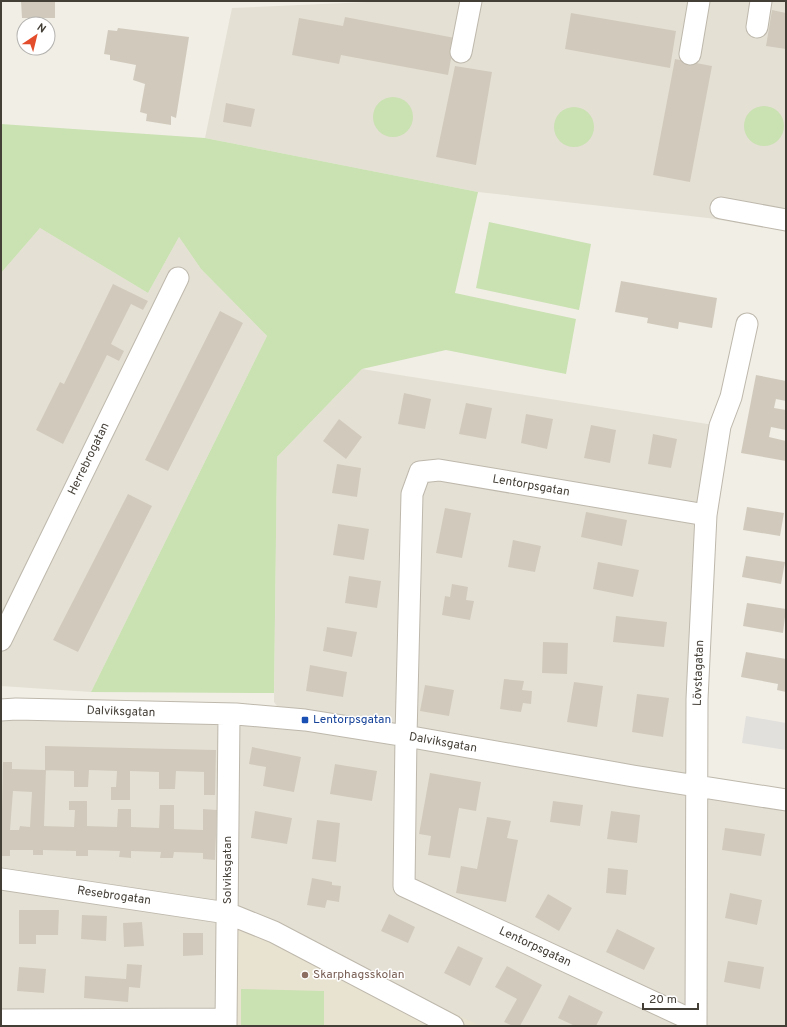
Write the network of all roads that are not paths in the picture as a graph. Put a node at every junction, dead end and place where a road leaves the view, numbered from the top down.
1 (471, 1) edge
2 (699, 1) edge
3 (761, 1) edge
4 (757, 27) dead end
5 (461, 52) dead end
6 (690, 54) dead end
7 (721, 208) dead end
8 (786, 220) edge
9 (178, 278) dead end
10 (747, 324) dead end
11 (706, 515) junction
12 (1, 640) edge
13 (1, 710) edge
14 (229, 715) junction
15 (406, 736) junction
16 (697, 786) junction
17 (786, 800) edge
18 (1, 879) edge
19 (227, 913) junction
20 (1, 1020) edge
21 (226, 1023) edge
22 (696, 1024) edge
23 (453, 1026) edge

1 - 5 street
2 - 6 street
3 - 4 street
7 - 8 street
9 - 12 street, Herrebrogatan
10 - 11 street, Lövstagatan
11 - 15 street, Lentorpsgatan
11 - 16 street, Lövstagatan
13 - 14 street, Dalviksgatan
14 - 15 street, Dalviksgatan
14 - 19 street, Solviksgatan
15 - 16 street, Dalviksgatan
15 - 22 street, Lentorpsgatan
16 - 17 street, Dalviksgatan
16 - 22 street, Lövstagatan
18 - 19 street, Resebrogatan
19 - 21 street, Solviksgatan
19 - 23 street, Resebrogatan
20 - 21 street

